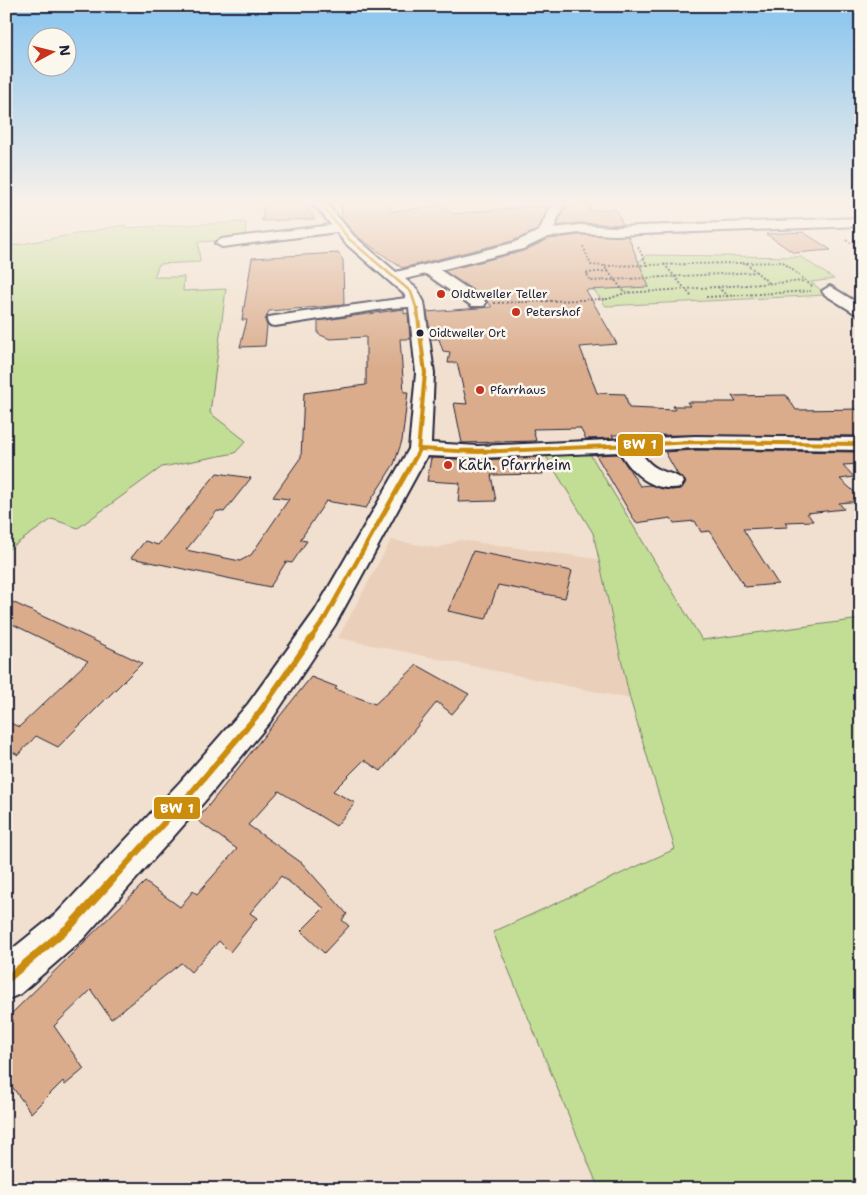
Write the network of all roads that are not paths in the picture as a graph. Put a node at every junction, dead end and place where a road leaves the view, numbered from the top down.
1 (370, 257) edge
2 (476, 257) edge
3 (429, 269) junction
4 (394, 277) junction
5 (830, 290) dead end
6 (416, 302) junction
7 (478, 303) road end
8 (861, 312) edge
9 (275, 321) dead end
10 (860, 444) edge
11 (627, 446) junction
12 (420, 449) junction
13 (673, 482) dead end
14 (6, 980) edge

1 - 4 street
2 - 3 street
3 - 4 street
3 - 7 street
4 - 6 street
5 - 8 street
6 - 9 street
6 - 12 street
10 - 11 street
11 - 12 street
11 - 13 street
12 - 14 street

